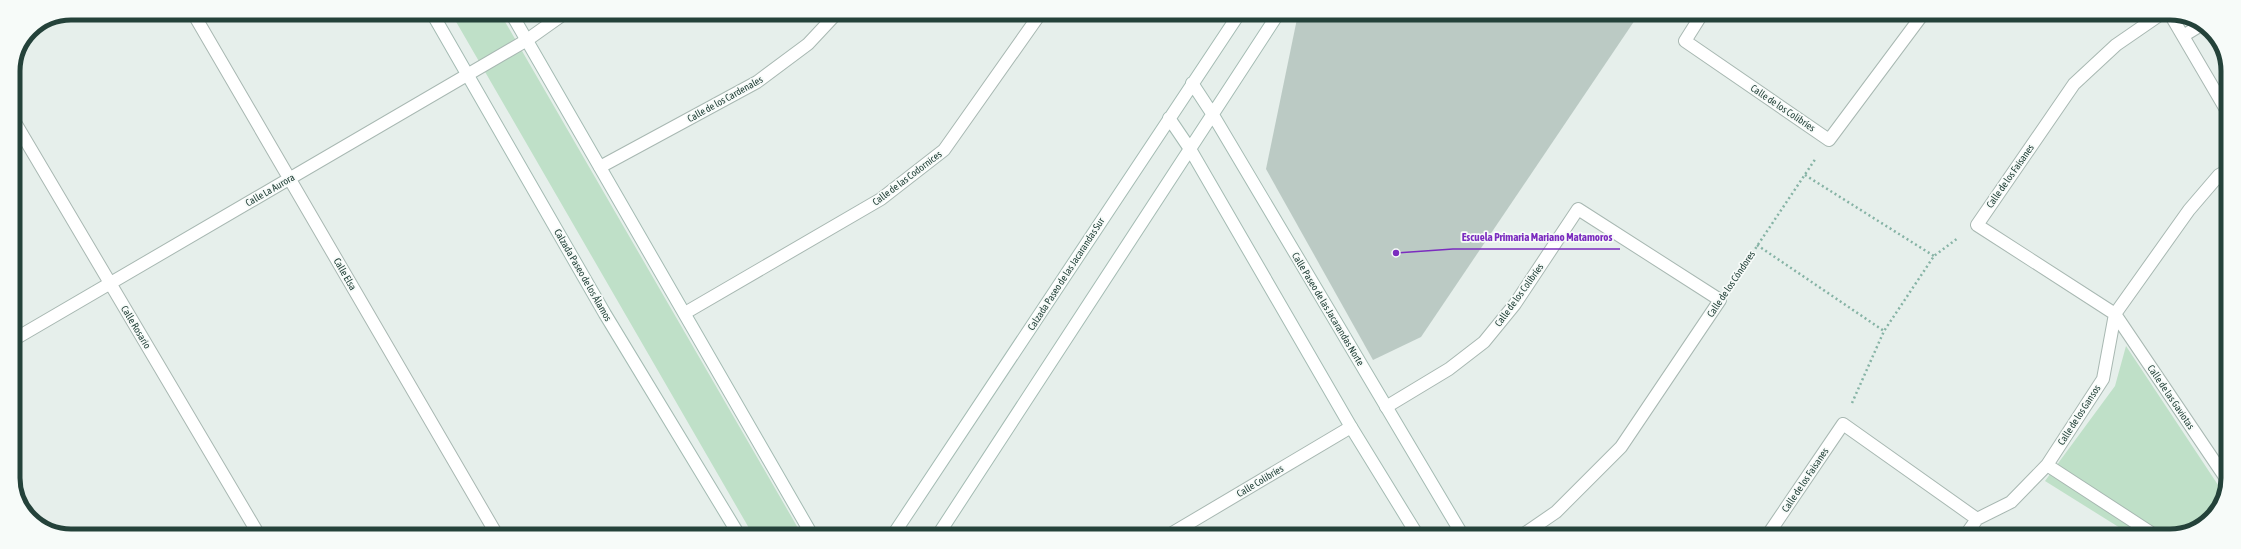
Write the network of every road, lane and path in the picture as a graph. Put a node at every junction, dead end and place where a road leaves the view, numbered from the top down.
1 (197, 20) edge
2 (436, 20) edge
3 (515, 20) edge
4 (555, 20) edge
5 (830, 20) edge
6 (1036, 20) edge
7 (1235, 20) edge
8 (1274, 20) edge
9 (1698, 20) edge
10 (1919, 20) edge
11 (2153, 20) edge
12 (2174, 20) edge
13 (2197, 28) edge
14 (2183, 36) junction
15 (527, 40) junction
16 (467, 76) junction
17 (1192, 83) junction
18 (2221, 102) edge
19 (1213, 115) junction
20 (1169, 118) junction
21 (20, 131) edge
22 (1829, 140) junction
23 (1190, 149) junction
24 (600, 167) junction
25 (2221, 174) edge
26 (1805, 175) junction
27 (289, 179) junction
28 (1977, 225) junction
29 (1757, 245) junction
30 (1934, 256) junction
31 (110, 284) junction
32 (1720, 300) junction
33 (685, 313) junction
34 (2116, 314) junction
35 (1884, 330) junction
36 (20, 336) edge
37 (1386, 407) junction
38 (1842, 424) junction
39 (1351, 427) junction
40 (2047, 465) junction
41 (2221, 471) edge
42 (1977, 519) junction
43 (256, 529) edge
44 (493, 529) edge
45 (734, 529) edge
46 (809, 529) edge
47 (897, 529) edge
48 (942, 529) edge
49 (1179, 529) edge
50 (1414, 529) edge
51 (1459, 529) edge
52 (1531, 529) edge
53 (1772, 529) edge
54 (1970, 529) edge
55 (2145, 529) edge

1 - 27 street, Calle Elsa
2 - 16 street, Calzada Paseo de los Álamos
3 - 15 street
4 - 15 street, Calle La Aurora
5 - 24 street, Calle de los Cardenales
6 - 33 street, Calle de las Codornices
7 - 17 street, Calzada Paseo de las Jacarandas Sur
8 - 19 street
9 - 22 street, Calle de los Colibríes
10 - 22 street
11 - 28 street, Calle de los Faisanes
12 - 14 street
13 - 14 street
14 - 18 street
15 - 16 street, Calle La Aurora
15 - 24 street
16 - 27 street, Calle La Aurora
16 - 45 street, Calzada Paseo de los Álamos
17 - 19 street, Calle Paseo de las Jacarandas Norte
17 - 20 street, Calzada Paseo de las Jacarandas Sur
19 - 23 street
19 - 37 street, Calle Paseo de las Jacarandas Norte
20 - 23 street
20 - 47 street, Calzada Paseo de las Jacarandas Sur
21 - 31 street, Calle Rosario
22 - 26 path, Calle de los Cóndores
23 - 39 street
23 - 48 street
24 - 33 street
25 - 34 street, Calle de los Gansos
26 - 29 path, Calle de los Cóndores
26 - 30 path
27 - 31 street, Calle La Aurora
27 - 44 street, Calle Elsa
28 - 30 path
28 - 34 street
29 - 32 path, Calle de los Cóndores
29 - 35 path
30 - 35 path
31 - 36 street, Calle La Aurora
31 - 43 street, Calle Rosario
32 - 37 street, Calle de los Colibríes
32 - 52 street, Calle de los Cóndores
33 - 46 street
34 - 40 street, Calle de los Gansos
34 - 41 street, Calle de las Gaviotas
35 - 38 path
37 - 51 street, Calle Paseo de las Jacarandas Norte
38 - 42 street
38 - 53 street, Calle de los Faisanes
39 - 49 street, Calle Colibríes
39 - 50 street
40 - 42 street, Calle de los Gansos
40 - 55 street
42 - 54 street, Calle de los Gansos

